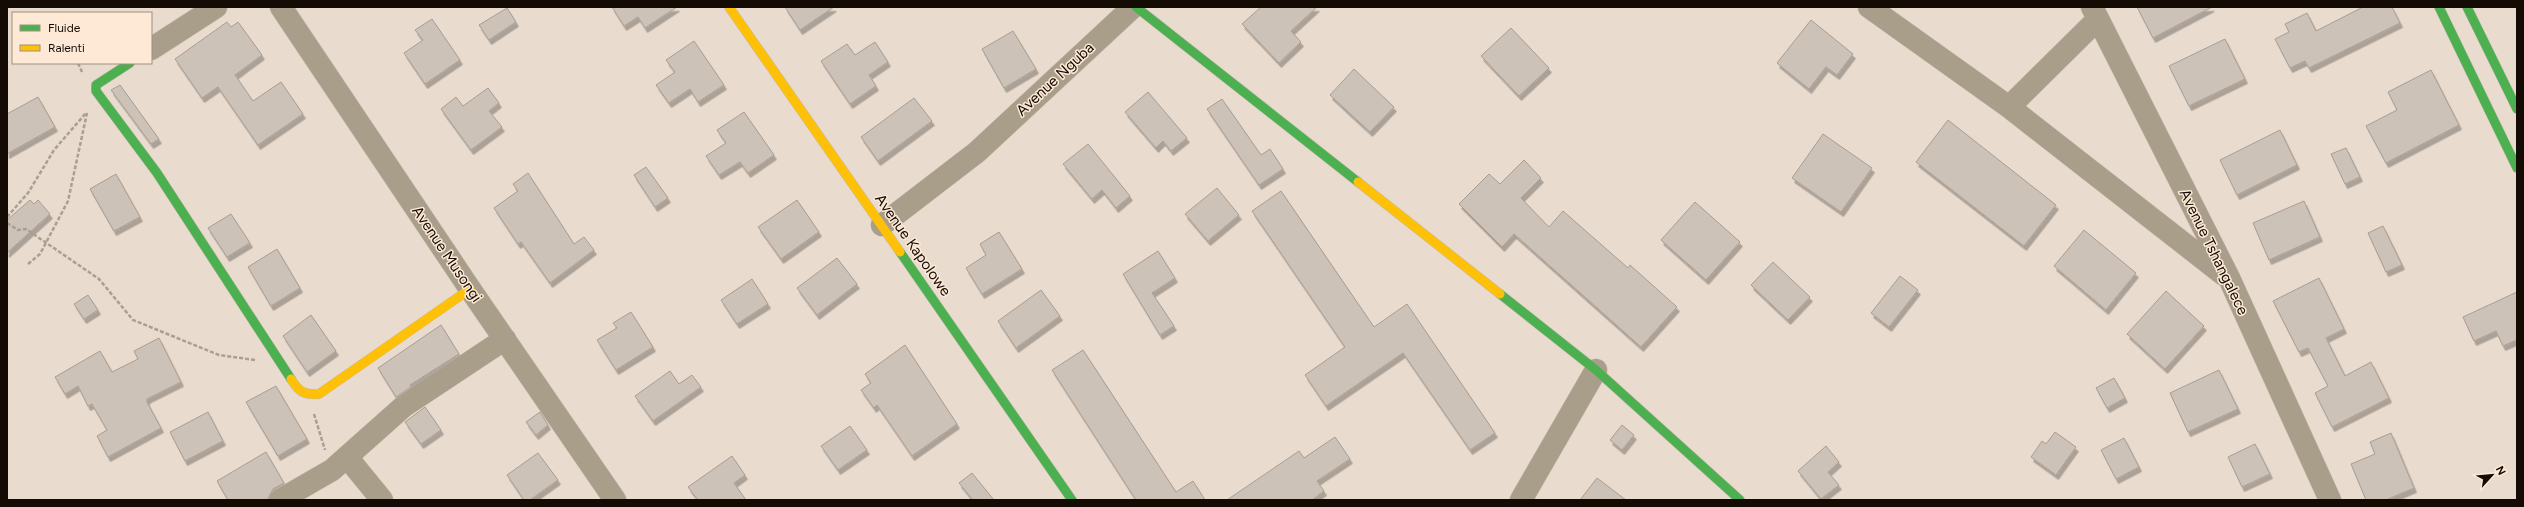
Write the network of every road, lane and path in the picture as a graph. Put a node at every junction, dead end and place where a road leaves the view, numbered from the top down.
1 (216, 7) edge
2 (281, 7) edge
3 (729, 7) edge
4 (1135, 7) edge
5 (1869, 7) edge
6 (2439, 7) edge
7 (2467, 7) edge
8 (2095, 13) edge
9 (152, 48) edge
10 (128, 64) edge
11 (2009, 107) junction
12 (2517, 109) edge
13 (87, 111) dead end
14 (85, 128) dead end
15 (2517, 168) edge
16 (7, 217) edge
17 (7, 223) edge
18 (882, 225) junction
19 (46, 243) junction
20 (28, 264) dead end
21 (2229, 278) junction
22 (470, 289) junction
23 (505, 339) junction
24 (280, 363) junction
25 (1596, 370) junction
26 (308, 395) junction
27 (339, 464) junction
28 (280, 500) edge
29 (382, 500) edge
30 (614, 500) edge
31 (1072, 500) edge
32 (1522, 500) edge
33 (1740, 500) edge
34 (2330, 500) edge

1 - 9 street
2 - 22 street, Avenue Musongi
3 - 18 main road, Avenue Kapolowe
4 - 18 street, Avenue Nguba
4 - 25 main road
5 - 11 street
6 - 15 main road
7 - 12 main road
8 - 11 street
8 - 21 street, Avenue Tshangalece
10 - 24 main road
11 - 21 street
13 - 16 path
14 - 19 path
17 - 19 path
18 - 31 main road, Avenue Kapolowe
19 - 20 path
19 - 24 path
21 - 34 street, Avenue Tshangalece
22 - 23 street, Avenue Musongi
22 - 26 main road
23 - 27 street
23 - 30 street, Avenue Musongi
24 - 26 main road
25 - 32 street
25 - 33 main road
26 - 27 path
27 - 28 street
27 - 29 street

